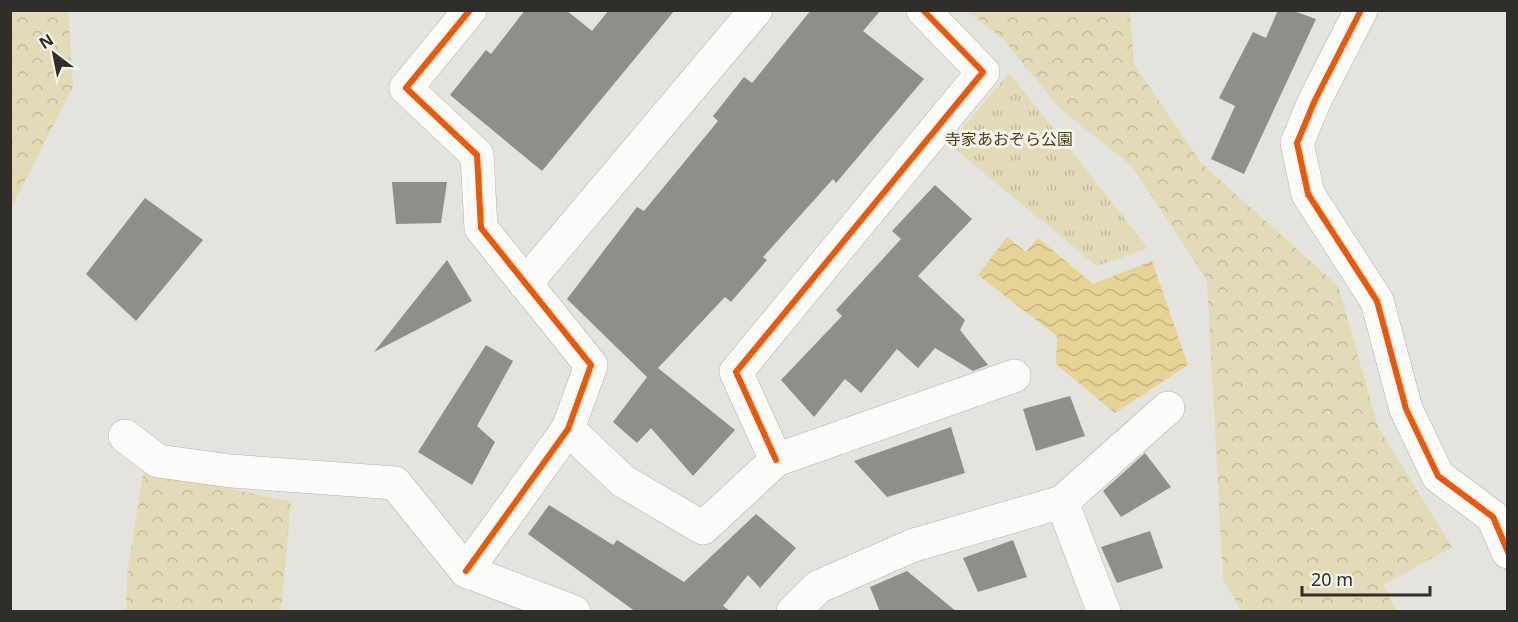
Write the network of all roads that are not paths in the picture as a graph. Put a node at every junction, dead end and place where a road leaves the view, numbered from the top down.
1 (470, 10) edge
2 (756, 10) edge
3 (923, 10) edge
4 (1361, 10) edge
5 (525, 284) junction
6 (1014, 376) dead end
7 (1168, 408) dead end
8 (568, 429) junction
9 (125, 436) dead end
10 (776, 460) junction
11 (1062, 502) junction
12 (1508, 552) edge
13 (466, 571) junction
14 (574, 612) edge
15 (793, 612) edge
16 (1104, 612) edge

1 - 5 street
2 - 5 street
3 - 10 street
4 - 12 street
5 - 8 street
6 - 10 street
7 - 11 street
8 - 10 street
8 - 13 street
9 - 13 street
11 - 15 street
11 - 16 street
13 - 14 street

